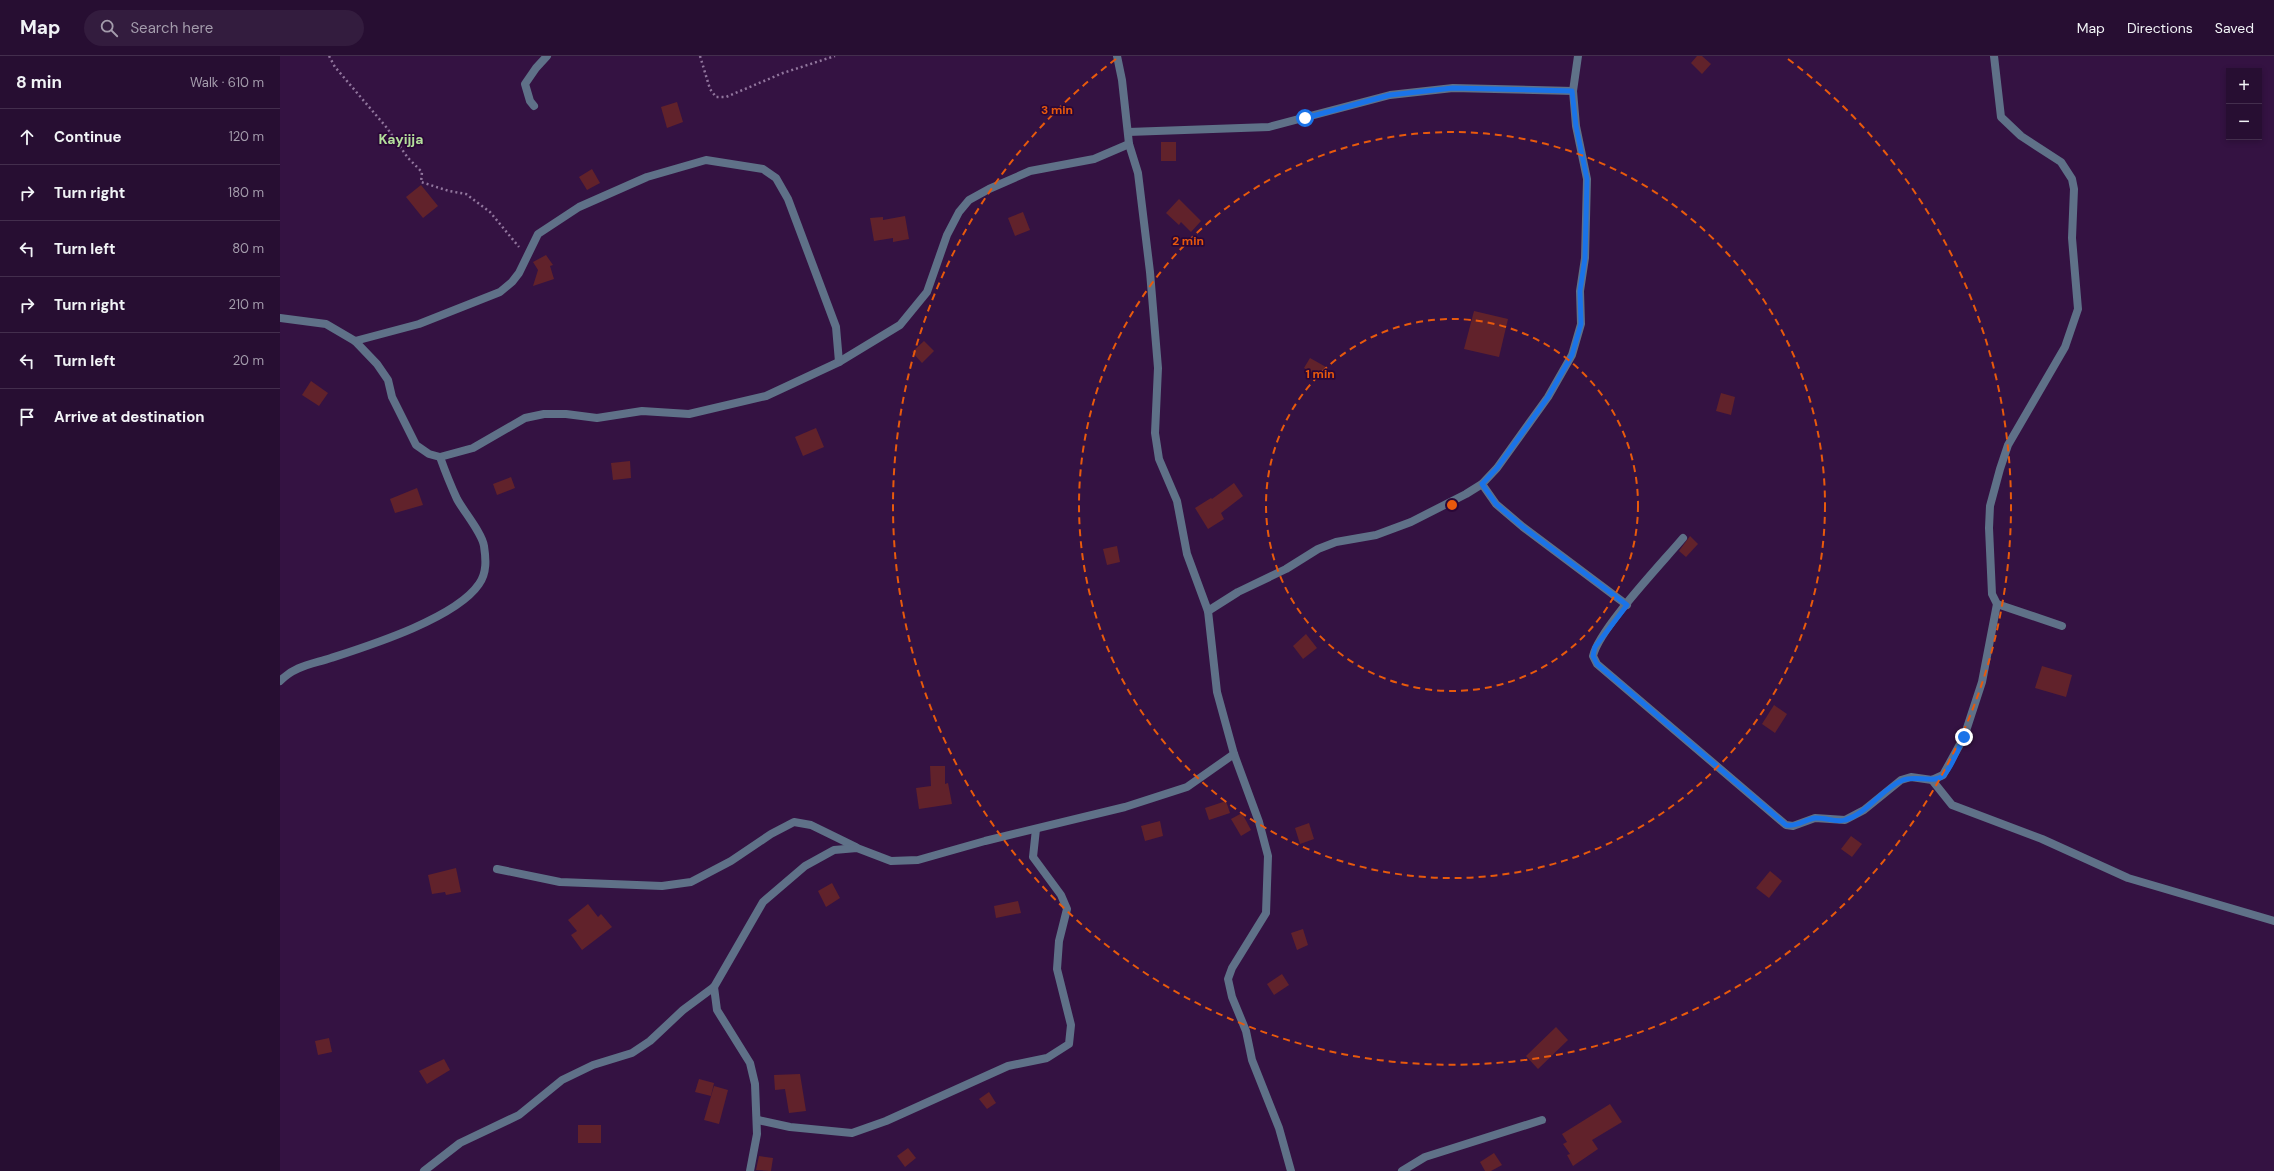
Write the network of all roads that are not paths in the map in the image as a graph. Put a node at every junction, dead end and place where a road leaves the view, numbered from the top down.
1 (547, 56) edge
2 (1117, 56) edge
3 (1578, 56) edge
4 (1994, 56) edge
5 (1572, 91) junction
6 (534, 106) dead end
7 (1128, 132) junction
8 (1129, 144) junction
9 (280, 318) edge
10 (355, 341) junction
11 (839, 362) junction
12 (440, 457) junction
13 (1482, 484) junction
14 (1683, 538) dead end
15 (1998, 604) junction
16 (1627, 605) junction
17 (1208, 611) junction
18 (2062, 626) dead end
19 (280, 681) edge
20 (1234, 754) junction
21 (1932, 780) junction
22 (1036, 829) junction
23 (857, 848) junction
24 (497, 869) dead end
25 (2274, 921) edge
26 (714, 988) junction
27 (758, 1120) junction
28 (1542, 1120) dead end
29 (432, 1168) edge
30 (424, 1171) edge
31 (750, 1171) edge
32 (1291, 1171) edge
33 (1402, 1171) edge

1 - 6 street
2 - 7 street
3 - 5 street
4 - 15 street
5 - 7 street
5 - 13 street
7 - 8 street
8 - 11 street
8 - 17 street
9 - 10 street
10 - 11 street
10 - 12 street
11 - 12 street
12 - 19 street
13 - 16 street
13 - 17 street
14 - 16 street
15 - 18 street
15 - 21 street
16 - 21 street
17 - 20 street
20 - 22 street
20 - 32 street
21 - 25 street
22 - 23 street
22 - 27 street
23 - 24 street
23 - 26 street
26 - 27 street
26 - 29 street
27 - 31 street
28 - 33 street
29 - 30 street

